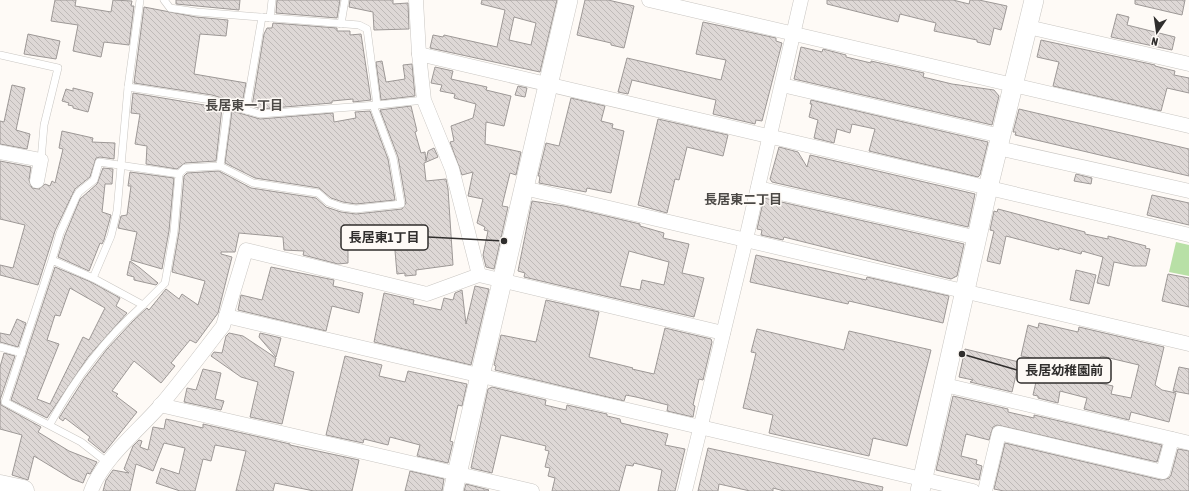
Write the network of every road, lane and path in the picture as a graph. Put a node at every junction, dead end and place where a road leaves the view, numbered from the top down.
1 (140, 0) edge
2 (164, 0) edge
3 (272, 0) edge
4 (345, 0) edge
5 (416, 0) edge
6 (568, 0) edge
7 (649, 0) edge
8 (801, 0) edge
9 (1034, 0) edge
10 (262, 17) junction
11 (270, 18) junction
12 (341, 24) junction
13 (1028, 27) junction
14 (793, 34) junction
15 (418, 54) junction
16 (0, 55) edge
17 (1189, 64) edge
18 (548, 85) junction
19 (782, 85) junction
20 (128, 86) junction
21 (1014, 86) junction
22 (424, 100) junction
23 (228, 105) junction
24 (375, 105) junction
25 (246, 110) junction
26 (1189, 126) edge
27 (769, 136) junction
28 (1000, 142) junction
29 (0, 152) edge
30 (41, 160) junction
31 (121, 165) junction
32 (220, 166) junction
33 (179, 174) junction
34 (37, 181) dead end
35 (524, 188) junction
36 (758, 188) junction
37 (988, 188) junction
38 (1189, 191) edge
39 (1189, 235) edge
40 (746, 238) junction
41 (978, 238) junction
42 (52, 260) junction
43 (479, 275) junction
44 (93, 278) junction
45 (503, 281) junction
46 (965, 292) junction
47 (143, 305) junction
48 (226, 316) junction
49 (723, 333) junction
50 (1189, 344) edge
51 (0, 348) edge
52 (22, 353) junction
53 (481, 375) junction
54 (945, 385) junction
55 (3, 404) edge
56 (160, 405) junction
57 (50, 424) junction
58 (700, 427) junction
59 (1172, 439) junction
60 (1189, 443) edge
61 (108, 463) junction
62 (455, 482) edge
63 (0, 486) edge
64 (921, 486) edge
65 (23, 491) edge
66 (91, 491) edge
67 (532, 491) edge
68 (685, 491) edge
69 (973, 491) edge
70 (985, 491) edge

1 - 20 lane
2 - 10 lane
3 - 11 lane
4 - 12 lane
5 - 15 street
6 - 18 street
7 - 14 street
8 - 14 street
9 - 13 street
10 - 11 lane
10 - 25 lane
11 - 12 lane
12 - 24 lane
13 - 17 street
13 - 21 street
14 - 19 street
14 - 21 street
15 - 18 street
15 - 22 street
16 - 30 lane
18 - 27 street
18 - 35 street
19 - 27 street
19 - 28 street
20 - 23 lane
20 - 31 lane
21 - 26 street
21 - 28 street
22 - 24 lane
22 - 43 street
23 - 25 lane
23 - 32 lane
24 - 25 lane
24 - 32 lane
27 - 36 street
27 - 37 street
28 - 37 street
28 - 38 street
29 - 30 street
30 - 34 street
31 - 33 lane
31 - 42 lane
31 - 44 lane
32 - 33 lane
33 - 47 lane
35 - 40 street
35 - 45 street
36 - 40 street
36 - 41 street
37 - 39 street
37 - 41 street
40 - 46 street
40 - 49 street
41 - 46 street
42 - 44 lane
42 - 52 lane
43 - 45 street
43 - 48 street
44 - 47 lane
45 - 49 street
45 - 53 street
46 - 50 street
46 - 54 street
47 - 57 lane
48 - 53 street
48 - 56 street
49 - 58 street
51 - 52 lane
52 - 55 lane
53 - 58 street
53 - 62 street
54 - 59 street
54 - 64 street
55 - 57 lane
56 - 61 street
56 - 62 street
57 - 61 lane
58 - 64 street
58 - 68 street
59 - 60 street
59 - 70 street
61 - 66 street
62 - 67 street
63 - 65 highway
64 - 69 street

